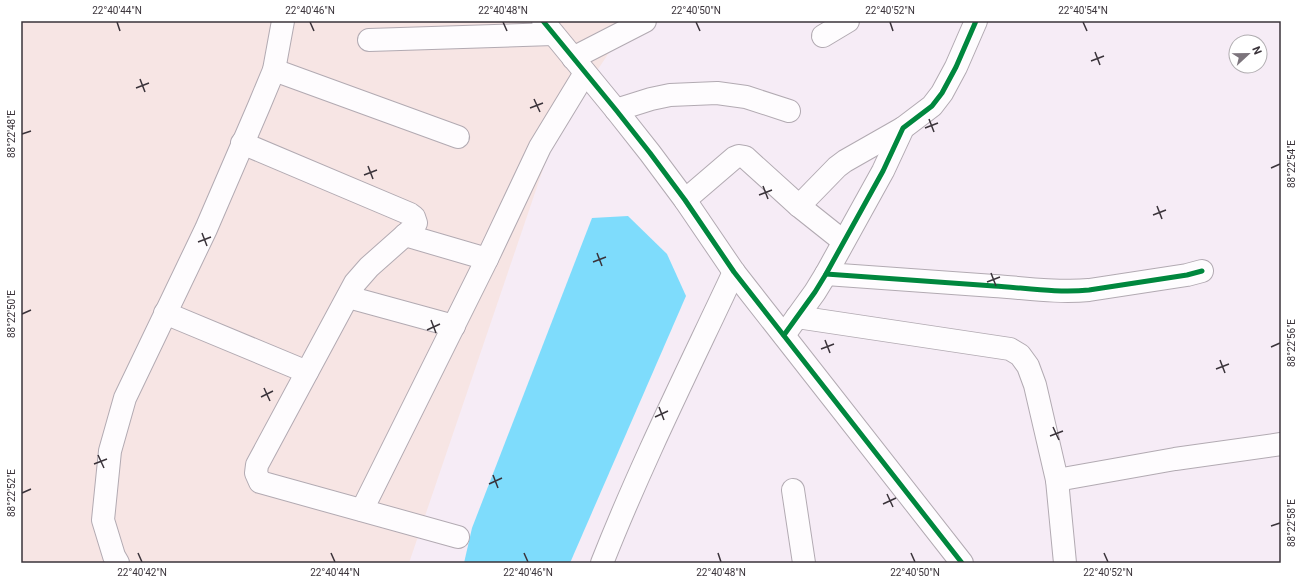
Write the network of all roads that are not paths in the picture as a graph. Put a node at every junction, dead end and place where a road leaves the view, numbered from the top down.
1 (283, 21) edge
2 (645, 21) edge
3 (848, 21) edge
4 (976, 21) edge
5 (548, 28) edge
6 (822, 36) dead end
7 (369, 40) dead end
8 (579, 65) junction
9 (274, 70) junction
10 (616, 110) junction
11 (789, 111) dead end
12 (903, 128) junction
13 (458, 137) dead end
14 (242, 144) junction
15 (685, 200) junction
16 (799, 206) junction
17 (405, 235) junction
18 (843, 241) junction
19 (487, 259) junction
20 (1202, 271) dead end
21 (734, 272) junction
22 (826, 274) junction
23 (348, 298) junction
24 (165, 313) junction
25 (797, 317) junction
26 (454, 326) junction
27 (784, 335) junction
28 (307, 372) junction
29 (1281, 444) edge
30 (1057, 480) junction
31 (793, 490) dead end
32 (362, 510) junction
33 (458, 537) dead end
34 (118, 563) edge
35 (602, 563) edge
36 (804, 563) edge
37 (962, 563) edge
38 (1065, 563) edge

1 - 9 street
2 - 8 street
3 - 6 street
4 - 12 street
5 - 7 street
5 - 8 street
8 - 10 street
8 - 19 street
9 - 13 street
9 - 14 street
10 - 11 street
10 - 15 street
12 - 16 street
12 - 18 street
14 - 17 street
14 - 24 street
15 - 16 street
15 - 21 street
16 - 18 street
17 - 19 street
17 - 23 street
18 - 22 street
19 - 26 street
20 - 22 street
21 - 27 street
21 - 35 street
22 - 25 street
23 - 26 street
23 - 28 street
24 - 28 street
24 - 34 street
25 - 27 street
25 - 30 street
26 - 32 street
27 - 37 street
28 - 32 street
29 - 30 street
30 - 38 street
31 - 36 street
32 - 33 street

